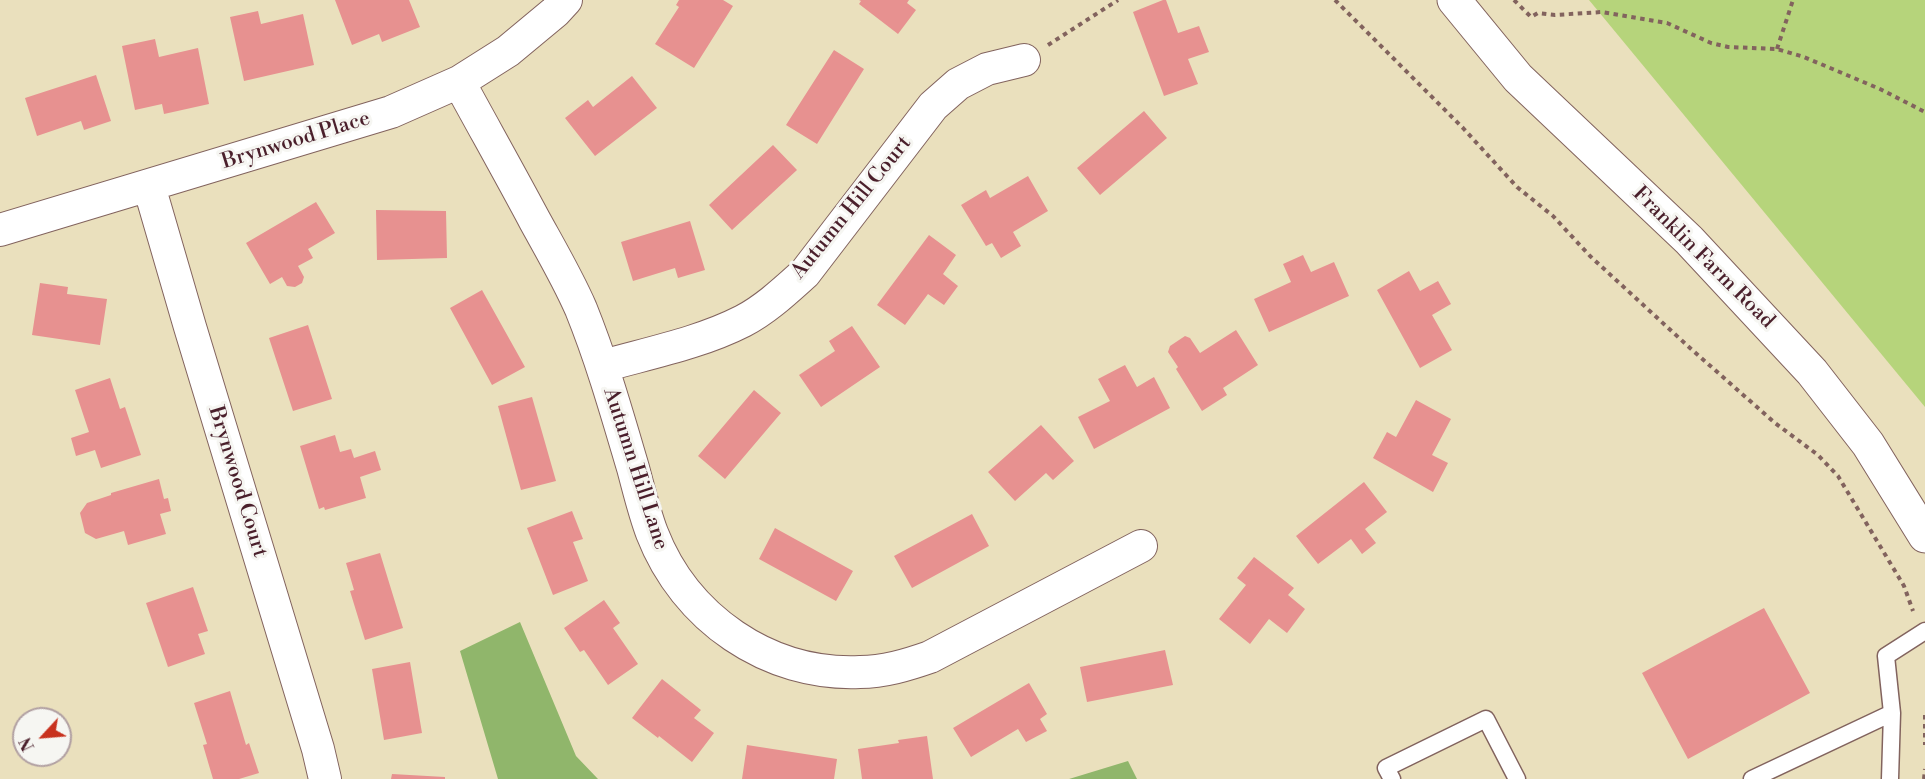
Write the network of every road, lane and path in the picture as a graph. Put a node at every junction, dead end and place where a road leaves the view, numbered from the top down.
1 (566, 0) edge
2 (1118, 0) edge
3 (1335, 0) edge
4 (1454, 0) edge
5 (1514, 0) edge
6 (1792, 0) edge
7 (1777, 49) junction
8 (1024, 60) joint
9 (459, 82) junction
10 (1925, 112) edge
11 (149, 186) junction
12 (0, 230) edge
13 (603, 366) junction
14 (1925, 536) edge
15 (1141, 546) dead end
16 (1923, 632) edge
17 (1892, 713) junction
18 (1925, 715) edge
19 (1925, 745) edge
20 (1925, 769) edge
21 (325, 779) edge
22 (1392, 779) edge
23 (1517, 779) edge
24 (1752, 779) edge
25 (1890, 779) edge
26 (1924, 779) edge

1 - 9 street, Brynwood Place
2 - 8 path
3 - 16 path
4 - 14 street, Franklin Farm Road
5 - 7 path
6 - 7 path
7 - 10 path
8 - 13 street, Autumn Hill Court
9 - 11 street, Brynwood Place
9 - 13 street, Autumn Hill Lane
11 - 12 street, Brynwood Place
11 - 21 street, Brynwood Court
13 - 15 street, Autumn Hill Lane
16 - 17 lane
17 - 24 lane
17 - 25 lane
18 - 19 path
20 - 26 path
22 - 23 lane

